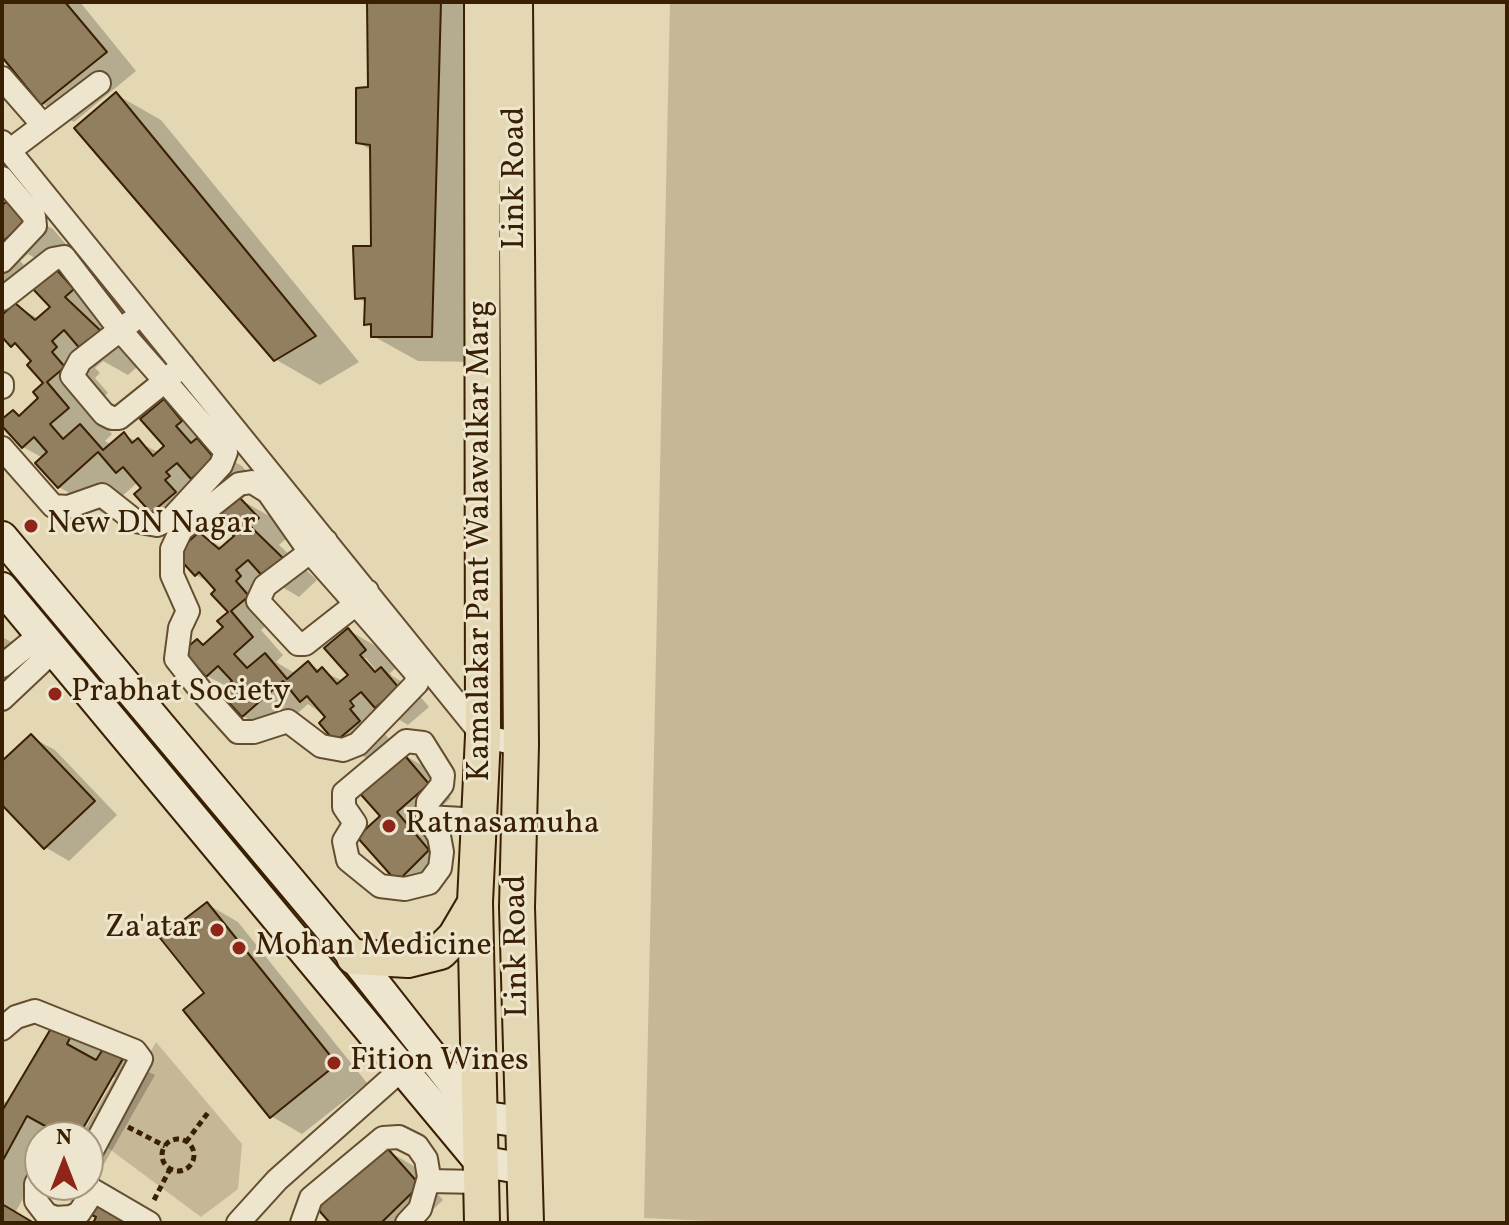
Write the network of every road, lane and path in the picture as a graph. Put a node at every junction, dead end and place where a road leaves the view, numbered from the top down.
1 (482, 2) edge
2 (515, 2) edge
3 (2, 78) edge
4 (99, 83) dead end
5 (43, 125) junction
6 (5, 146) edge
7 (2, 178) edge
8 (2, 261) edge
9 (2, 299) edge
10 (142, 315) junction
11 (120, 330) junction
12 (183, 365) junction
13 (165, 381) junction
14 (2, 448) edge
15 (2, 537) edge
16 (318, 547) junction
17 (47, 591) junction
18 (10, 598) edge
19 (361, 598) junction
20 (48, 642) junction
21 (2, 666) edge
22 (2, 699) edge
23 (483, 736) junction
24 (521, 745) junction
25 (427, 817) junction
26 (480, 820) junction
27 (475, 902) junction
28 (354, 957) junction
29 (2, 1029) edge
30 (402, 1069) junction
31 (210, 1110) dead end
32 (479, 1116) junction
33 (109, 1118) junction
34 (522, 1122) junction
35 (104, 1128) edge
36 (186, 1142) junction
37 (165, 1146) junction
38 (170, 1169) junction
39 (525, 1169) junction
40 (480, 1172) junction
41 (428, 1181) junction
42 (104, 1195) edge
43 (36, 1201) edge
44 (87, 1201) edge
45 (147, 1222) edge
46 (238, 1223) edge
47 (302, 1223) edge
48 (407, 1223) edge
49 (482, 1223) edge
50 (526, 1223) edge

1 - 23 main road, Kamalakar Pant Walawalkar Marg
2 - 24 main road, Link Road
3 - 5 street
4 - 5 street
5 - 6 street
6 - 10 street
7 - 8 street
9 - 11 street
10 - 11 street
10 - 12 street
11 - 13 street
11 - 13 street
12 - 13 street
12 - 16 street
13 - 14 street
15 - 17 main road
16 - 19 street
16 - 19 street
16 - 19 street
17 - 18 main road
17 - 28 main road
18 - 20 main road
19 - 23 street
20 - 21 street
20 - 22 street
20 - 30 main road
23 - 24 street
23 - 26 main road, Kamalakar Pant Walawalkar Marg
24 - 34 main road, Link Road
25 - 25 street
25 - 26 street
26 - 27 main road, Kamalakar Pant Walawalkar Marg
27 - 28 main road
27 - 32 main road, Kamalakar Pant Walawalkar Marg
28 - 32 main road
29 - 33 street
30 - 40 main road
30 - 46 street
31 - 36 path
32 - 34 main road
32 - 40 main road, Kamalakar Pant Walawalkar Marg
33 - 35 street
33 - 37 path
34 - 39 main road
36 - 37 path
36 - 38 path
37 - 38 path
38 - 45 path
39 - 40 main road
39 - 50 main road
40 - 41 street
40 - 49 main road, Kamalakar Pant Walawalkar Marg
41 - 47 street
41 - 48 street
42 - 45 street
43 - 44 street

